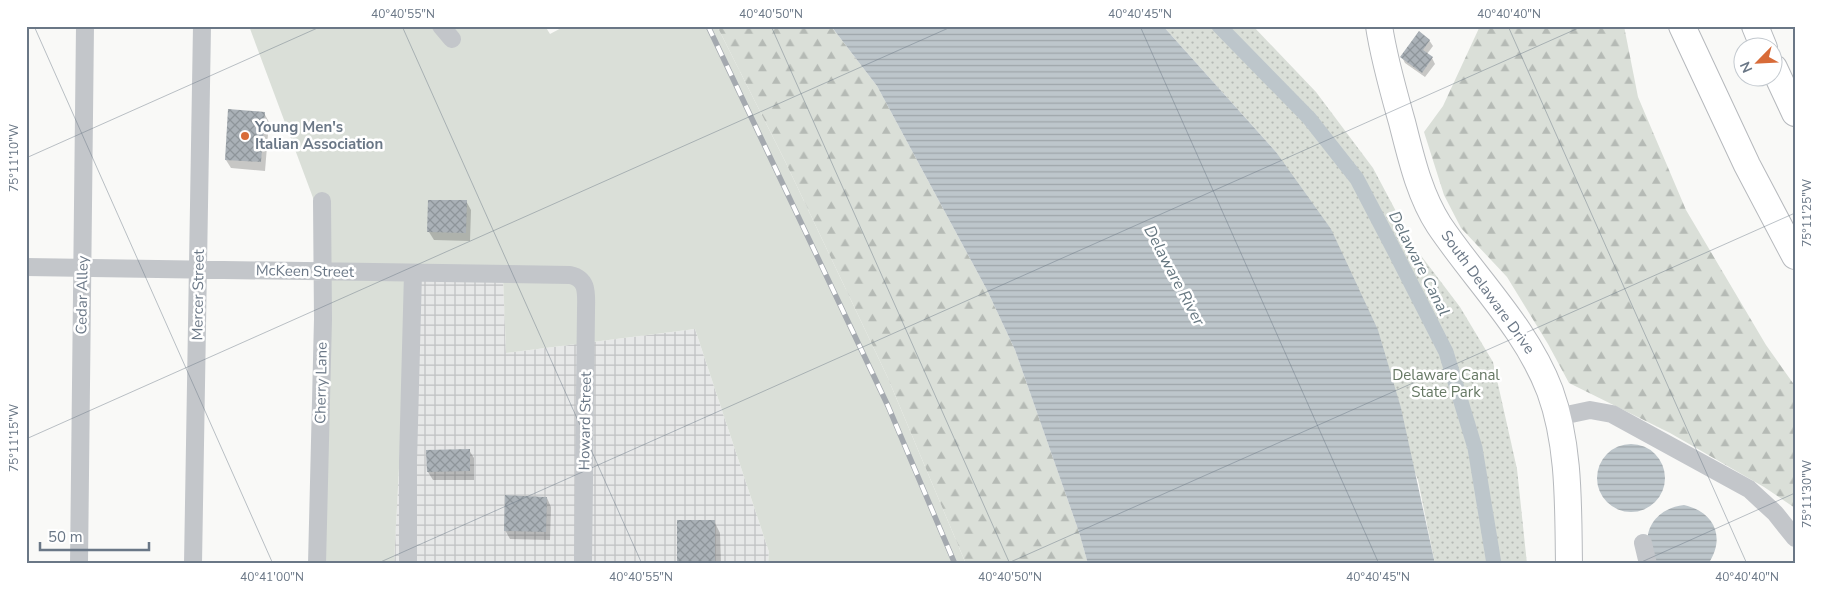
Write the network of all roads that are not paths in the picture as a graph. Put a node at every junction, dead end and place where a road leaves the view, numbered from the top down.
1 (85, 26) edge
2 (202, 26) edge
3 (1379, 26) edge
4 (1682, 26) edge
5 (1754, 26) edge
6 (1759, 38) edge
7 (1783, 88) edge
8 (1795, 113) edge
9 (322, 201) dead end
10 (1795, 256) edge
11 (26, 267) edge
12 (83, 268) junction
13 (198, 270) junction
14 (322, 272) junction
15 (412, 273) junction
16 (581, 280) joint
17 (1557, 417) junction
18 (1795, 538) edge
19 (1642, 543) dead end
20 (79, 564) edge
21 (193, 564) edge
22 (318, 564) edge
23 (408, 564) edge
24 (583, 564) edge
25 (1569, 564) edge
26 (1648, 564) edge

1 - 12 street, Cedar Alley
2 - 13 street, Mercer Street
3 - 17 highway, South Delaware Drive
4 - 10 highway
5 - 6 highway
7 - 8 highway
9 - 14 street, Cherry Lane
11 - 12 street, McKeen Street
12 - 13 street, McKeen Street
12 - 20 street, Cedar Alley
13 - 14 street, McKeen Street
13 - 21 street, Mercer Street
14 - 15 street, McKeen Street
14 - 22 street, Cherry Lane
15 - 16 street, McKeen Street
15 - 23 street
16 - 24 street, Howard Street
17 - 18 street
17 - 25 highway, South Delaware Drive
19 - 26 street

